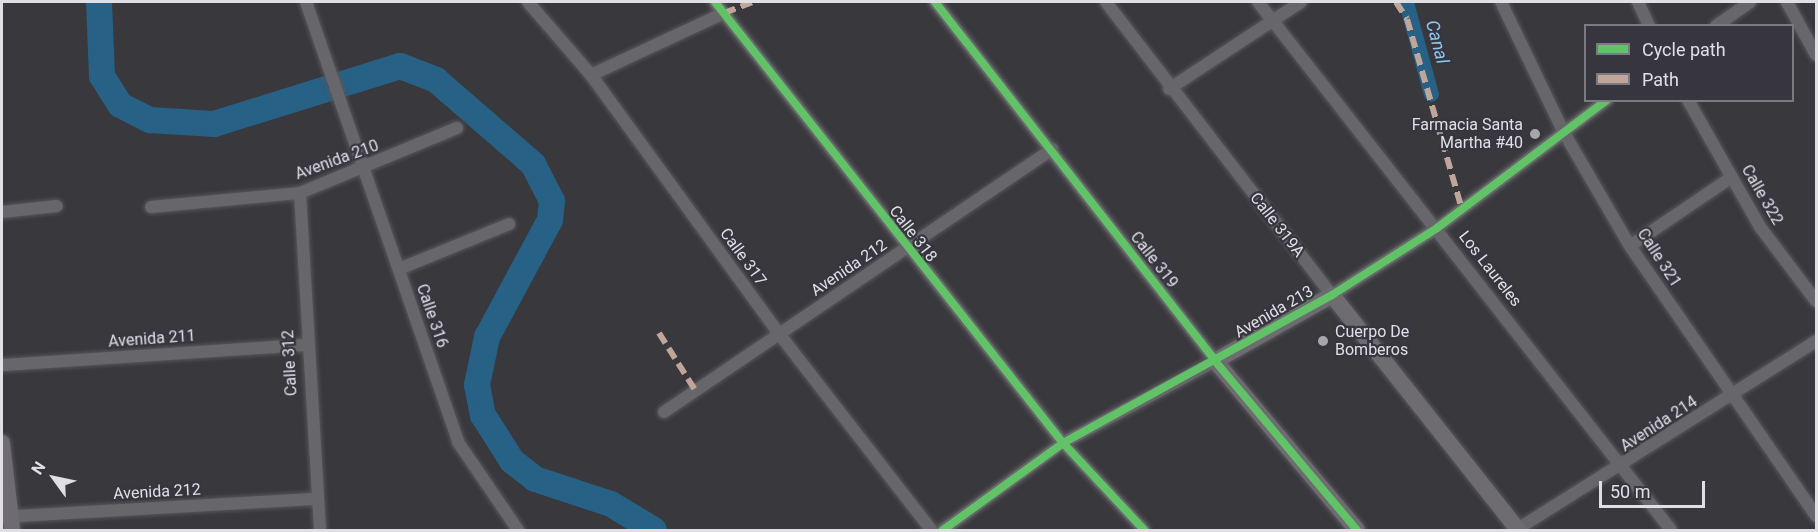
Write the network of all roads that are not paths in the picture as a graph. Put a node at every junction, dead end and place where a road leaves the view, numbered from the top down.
1 (306, 2) edge
2 (528, 2) edge
3 (715, 2) edge
4 (935, 2) edge
5 (1106, 2) edge
6 (1258, 2) edge
7 (1301, 2) edge
8 (1501, 2) edge
9 (1638, 2) edge
10 (1750, 2) edge
11 (1788, 2) edge
12 (724, 13) junction
13 (1272, 21) junction
14 (1648, 24) edge
15 (1719, 24) edge
16 (1816, 55) edge
17 (591, 75) junction
18 (1169, 89) junction
19 (1605, 102) edge
20 (1689, 102) edge
21 (457, 128) dead end
22 (1563, 131) junction
23 (1052, 149) junction
24 (364, 169) junction
25 (1732, 177) junction
26 (300, 193) junction
27 (57, 206) dead end
28 (151, 207) dead end
29 (2, 212) edge
30 (509, 224) dead end
31 (1437, 228) junction
32 (1630, 246) junction
33 (906, 248) junction
34 (399, 269) junction
35 (1332, 295) junction
36 (1816, 301) edge
37 (780, 335) junction
38 (1816, 341) edge
39 (305, 345) junction
40 (1215, 361) junction
41 (2, 364) edge
42 (1732, 396) junction
43 (664, 412) dead end
44 (2, 443) edge
45 (1063, 443) junction
46 (1623, 466) junction
47 (315, 499) junction
48 (1816, 516) edge
49 (8, 522) edge
50 (1517, 530) edge
51 (320, 531) edge
52 (518, 531) edge
53 (931, 531) edge
54 (943, 531) edge
55 (1144, 531) edge
56 (1357, 531) edge
57 (1671, 531) edge

1 - 24 street, Calle 316
2 - 17 street, Calle 317
3 - 12 street, Calle 318
4 - 23 street, Calle 319
5 - 18 street, Calle 319A
6 - 13 street, Los Laureles
7 - 13 street
8 - 22 street, Calle 321
9 - 14 street
10 - 15 street
11 - 16 street
12 - 17 street
12 - 33 street, Calle 318
13 - 18 street
13 - 31 street, Los Laureles
17 - 37 street, Calle 317
18 - 35 street, Calle 319A
19 - 22 street, Avenida 213
20 - 25 street, Calle 322
21 - 24 street, Avenida 210
22 - 31 street, Avenida 213
22 - 32 street, Calle 321
23 - 33 street, Avenida 212
23 - 40 street, Calle 319
24 - 26 street, Avenida 210
24 - 34 street, Calle 316
25 - 32 street
25 - 36 street, Calle 322
26 - 28 street, Avenida 210
26 - 39 street, Calle 312
27 - 29 street
30 - 34 street
31 - 35 street, Avenida 213
31 - 46 street, Los Laureles
32 - 42 street, Calle 321
33 - 37 street, Avenida 212
33 - 45 street, Calle 318
34 - 52 street, Calle 316
35 - 40 street, Avenida 213
35 - 50 street, Calle 319A
37 - 43 street, Avenida 212
37 - 53 street, Calle 317
38 - 42 street, Avenida 214
39 - 41 street, Avenida 211
39 - 47 street, Calle 312
40 - 45 street, Avenida 213
40 - 56 street, Calle 319
42 - 46 street, Avenida 214
42 - 48 street, Calle 321
44 - 49 street
45 - 54 street, Avenida 213
45 - 55 street, Calle 318
46 - 50 street, Avenida 214
46 - 57 street, Los Laureles
47 - 49 street, Avenida 212
47 - 51 street, Calle 312

